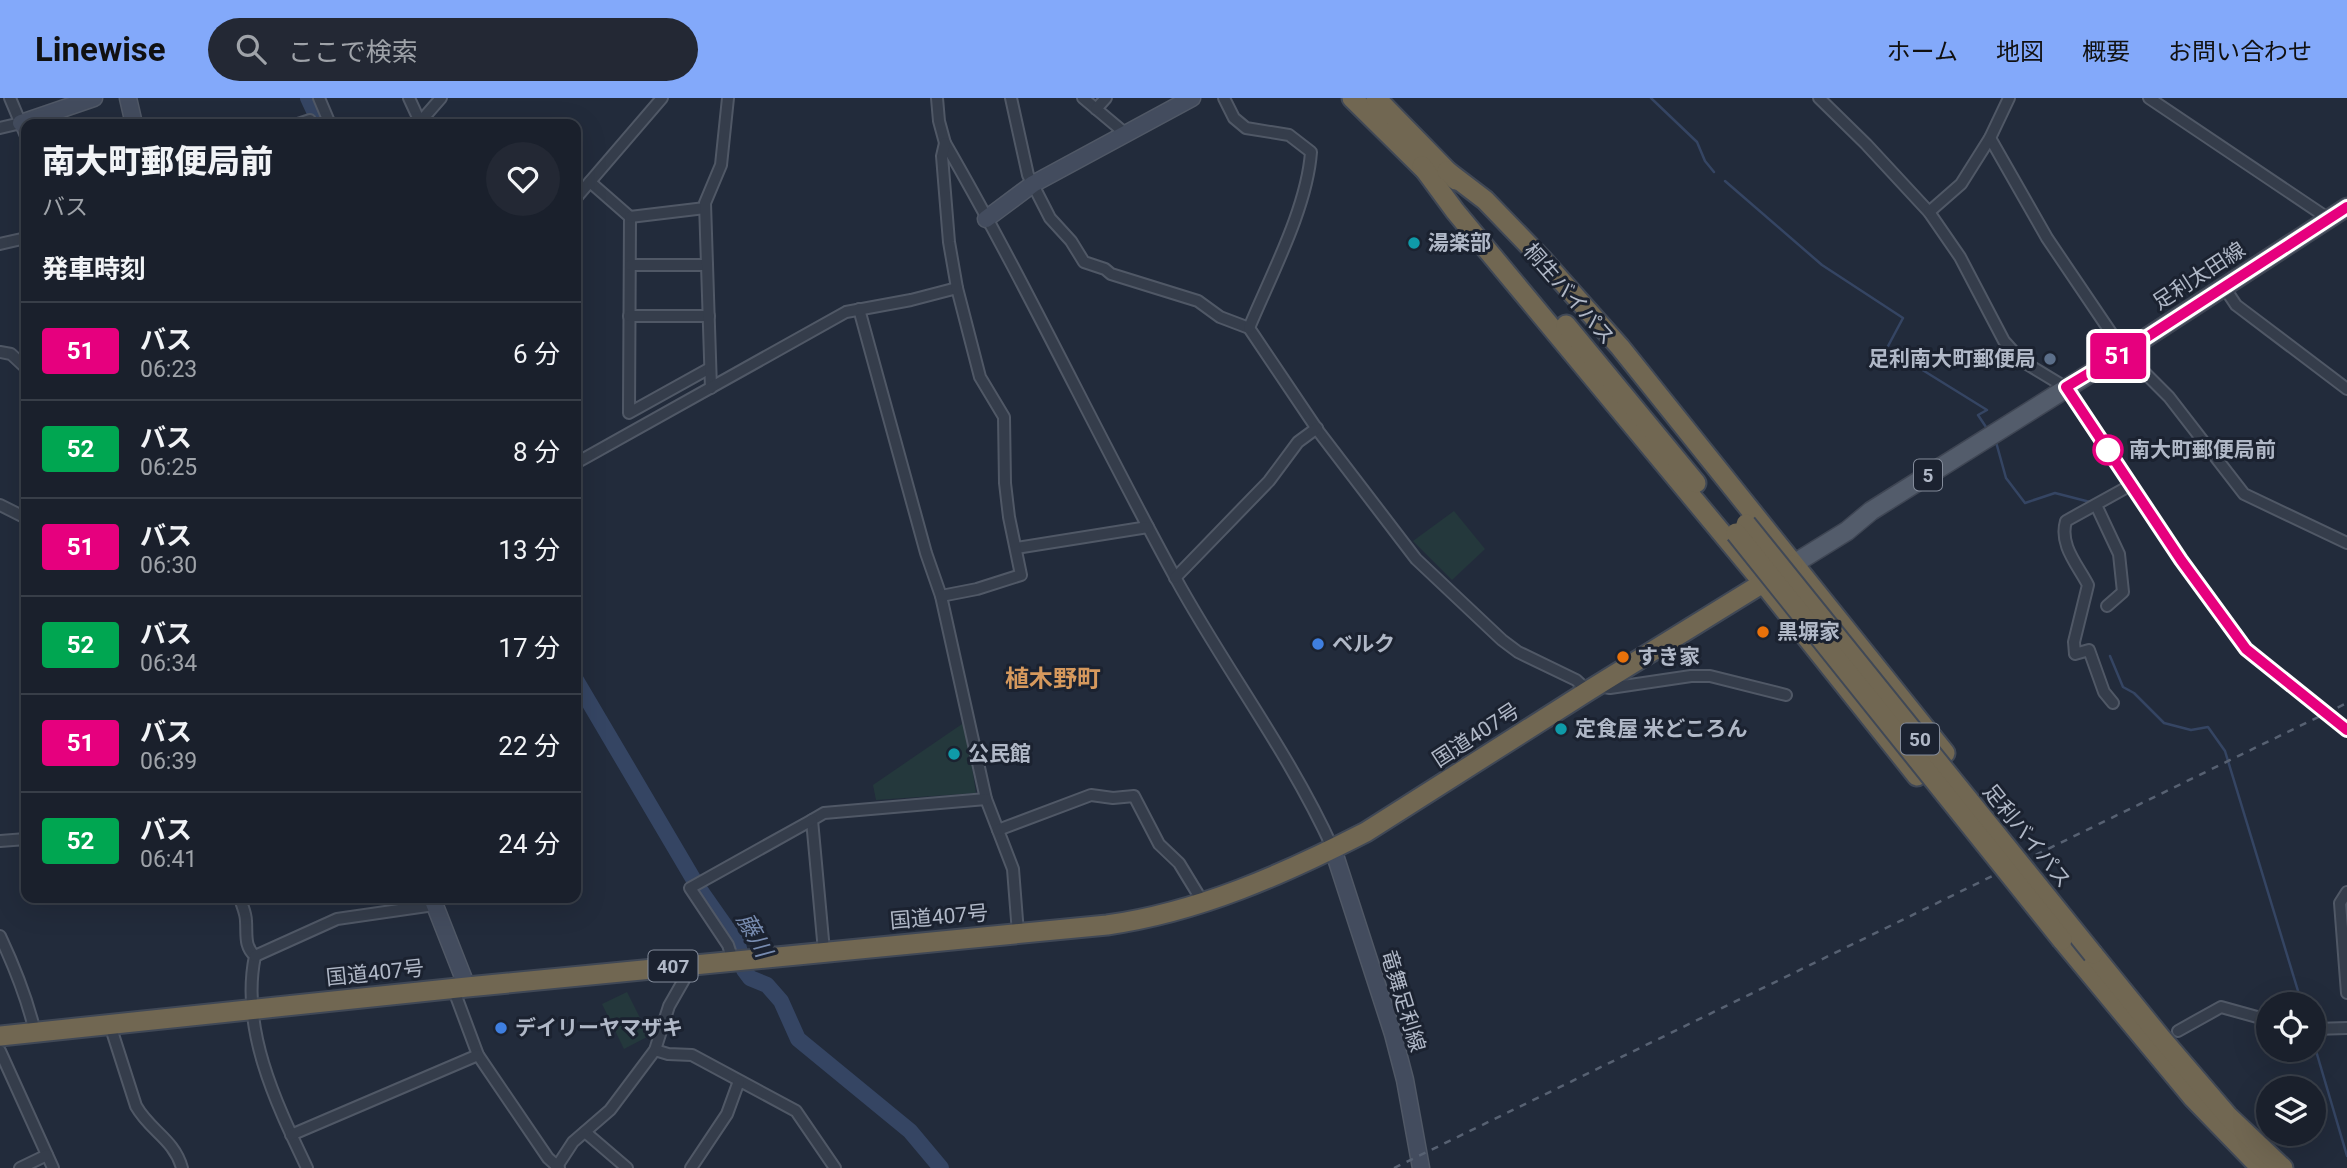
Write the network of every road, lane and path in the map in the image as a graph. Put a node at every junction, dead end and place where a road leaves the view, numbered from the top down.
1 (10, 98) edge
2 (93, 98) edge
3 (128, 98) edge
4 (319, 98) edge
5 (409, 98) edge
6 (441, 98) edge
7 (662, 98) edge
8 (727, 98) edge
9 (937, 98) edge
10 (1011, 98) edge
11 (1083, 98) edge
12 (1106, 98) edge
13 (1192, 98) edge
14 (1224, 98) edge
15 (1352, 98) edge
16 (1376, 98) edge
17 (1819, 98) edge
18 (2009, 98) edge
19 (2149, 98) edge
20 (1096, 109) junction
21 (47, 119) edge
22 (133, 119) edge
23 (328, 119) edge
24 (418, 119) edge
25 (423, 119) edge
26 (21, 125) edge
27 (0, 128) edge
28 (21, 130) edge
29 (1126, 134) junction
30 (1990, 138) junction
31 (944, 143) junction
32 (1422, 166) junction
33 (1447, 172) junction
34 (590, 182) junction
35 (1033, 184) junction
36 (581, 192) edge
37 (2347, 207) edge
38 (705, 208) junction
39 (1929, 212) junction
40 (630, 218) junction
41 (986, 219) junction
42 (2329, 219) junction
43 (21, 240) edge
44 (0, 244) edge
45 (630, 265) junction
46 (707, 265) junction
47 (2224, 287) junction
48 (957, 288) junction
49 (859, 309) junction
50 (629, 316) junction
51 (709, 316) junction
52 (1249, 328) junction
53 (0, 352) edge
54 (2124, 352) junction
55 (21, 363) edge
56 (710, 368) junction
57 (2066, 387) junction
58 (711, 388) junction
59 (2347, 389) edge
60 (1317, 428) junction
61 (581, 460) edge
62 (2131, 485) junction
63 (0, 505) edge
64 (2096, 505) junction
65 (21, 516) edge
66 (1148, 527) junction
67 (1741, 528) junction
68 (2347, 543) edge
69 (1016, 548) junction
70 (1793, 565) junction
71 (1175, 578) junction
72 (1764, 584) junction
73 (941, 596) junction
74 (2107, 606) dead end
75 (1592, 688) junction
76 (1786, 695) dead end
77 (2113, 703) dead end
78 (2347, 730) edge
79 (986, 799) junction
80 (812, 820) junction
81 (998, 830) junction
82 (21, 839) edge
83 (0, 841) edge
84 (1334, 849) junction
85 (2347, 892) edge
86 (241, 903) edge
87 (422, 903) edge
88 (434, 903) edge
89 (1204, 904) junction
90 (1018, 933) junction
91 (0, 936) edge
92 (2062, 940) junction
93 (824, 951) junction
94 (2093, 954) junction
95 (255, 956) junction
96 (733, 960) junction
97 (693, 964) junction
98 (460, 987) junction
99 (2347, 993) edge
100 (251, 1009) junction
101 (2256, 1017) edge
102 (110, 1025) junction
103 (2347, 1028) edge
104 (2326, 1029) edge
105 (35, 1032) junction
106 (0, 1036) edge
107 (2164, 1040) junction
108 (655, 1050) junction
109 (0, 1051) edge
110 (478, 1055) junction
111 (739, 1081) junction
112 (585, 1132) junction
113 (291, 1135) junction
114 (47, 1155) junction
115 (557, 1167) edge
116 (20, 1168) edge
117 (53, 1168) edge
118 (182, 1168) edge
119 (307, 1168) edge
120 (627, 1168) edge
121 (691, 1168) edge
122 (835, 1168) edge
123 (1421, 1168) edge
124 (2261, 1168) edge
125 (2283, 1168) edge

1 - 26 street
2 - 21 street
3 - 22 street
4 - 23 street
5 - 24 street
6 - 25 street
7 - 34 street
8 - 38 street
9 - 31 street
10 - 35 street
11 - 20 street
12 - 20 street
13 - 29 street
14 - 52 street
15 - 32 highway, 桐生バイパス / 50
16 - 33 highway, 桐生バイパス / 50
17 - 39 street
18 - 30 street
19 - 42 street
20 - 29 street
27 - 28 street
29 - 35 street
30 - 39 street
30 - 54 street
31 - 41 street
31 - 48 street
32 - 67 highway, 桐生バイパス / 50
32 - 72 highway, 50
33 - 67 highway, 桐生バイパス / 50
33 - 70 highway, 50
34 - 36 street
34 - 40 street
35 - 41 street
35 - 52 street
37 - 42 main road, 足利太田線 / 5
38 - 40 street
38 - 46 street
39 - 57 street
40 - 45 street
41 - 66 street
42 - 47 main road, 足利太田線 / 5
43 - 44 street
45 - 46 street
45 - 50 street
46 - 51 street
47 - 54 main road, 足利太田線 / 5
47 - 59 street
48 - 49 street
48 - 69 street
49 - 58 street
49 - 73 street
50 - 51 street
50 - 56 street
51 - 56 street
52 - 60 street
53 - 55 street
54 - 57 main road, 足利太田線 / 5
54 - 68 street
56 - 58 street
57 - 62 street
57 - 70 main road, 足利太田線 / 5
58 - 61 street
60 - 71 street
60 - 75 street
62 - 64 street
62 - 78 street
63 - 65 street
64 - 74 street
64 - 77 street
66 - 69 street
66 - 71 street
67 - 92 highway, 足利バイパス / 50, bridge
67 - 94 highway, 足利バイパス / 50, bridge
69 - 73 street
70 - 72 highway, 国道407号 / 407
70 - 94 highway, 50, bridge
71 - 84 street
72 - 75 highway, 国道407号 / 407
72 - 92 highway, 50, bridge
73 - 79 street
75 - 76 street
75 - 84 highway, 国道407号 / 407
79 - 80 street
79 - 81 street
80 - 93 street
80 - 96 street
81 - 89 street
81 - 90 street
82 - 83 street
84 - 89 highway, 国道407号 / 407
84 - 123 street, 竜舞足利線
85 - 99 street
86 - 95 street
87 - 95 street
88 - 98 street
89 - 90 highway, 国道407号 / 407
90 - 93 highway, 国道407号 / 407
91 - 105 street
92 - 107 highway, 足利バイパス / 50
93 - 96 highway, 国道407号 / 407
94 - 107 highway, 足利バイパス / 50
95 - 100 street
96 - 97 highway, 国道407号 / 407
97 - 98 highway, 国道407号 / 407
97 - 108 street
98 - 100 highway, 国道407号 / 407
98 - 110 street
100 - 102 highway, 国道407号 / 407
100 - 113 street
101 - 107 street
102 - 105 highway, 国道407号 / 407
102 - 118 street
103 - 104 street
105 - 106 highway, 国道407号 / 407
107 - 124 highway, 足利バイパス / 50
107 - 125 highway, 足利バイパス / 50
108 - 111 street
108 - 112 street
109 - 114 street
110 - 113 street
110 - 115 street
111 - 121 street
111 - 122 street
112 - 115 street
112 - 120 street
113 - 119 street
114 - 116 street
114 - 117 street

